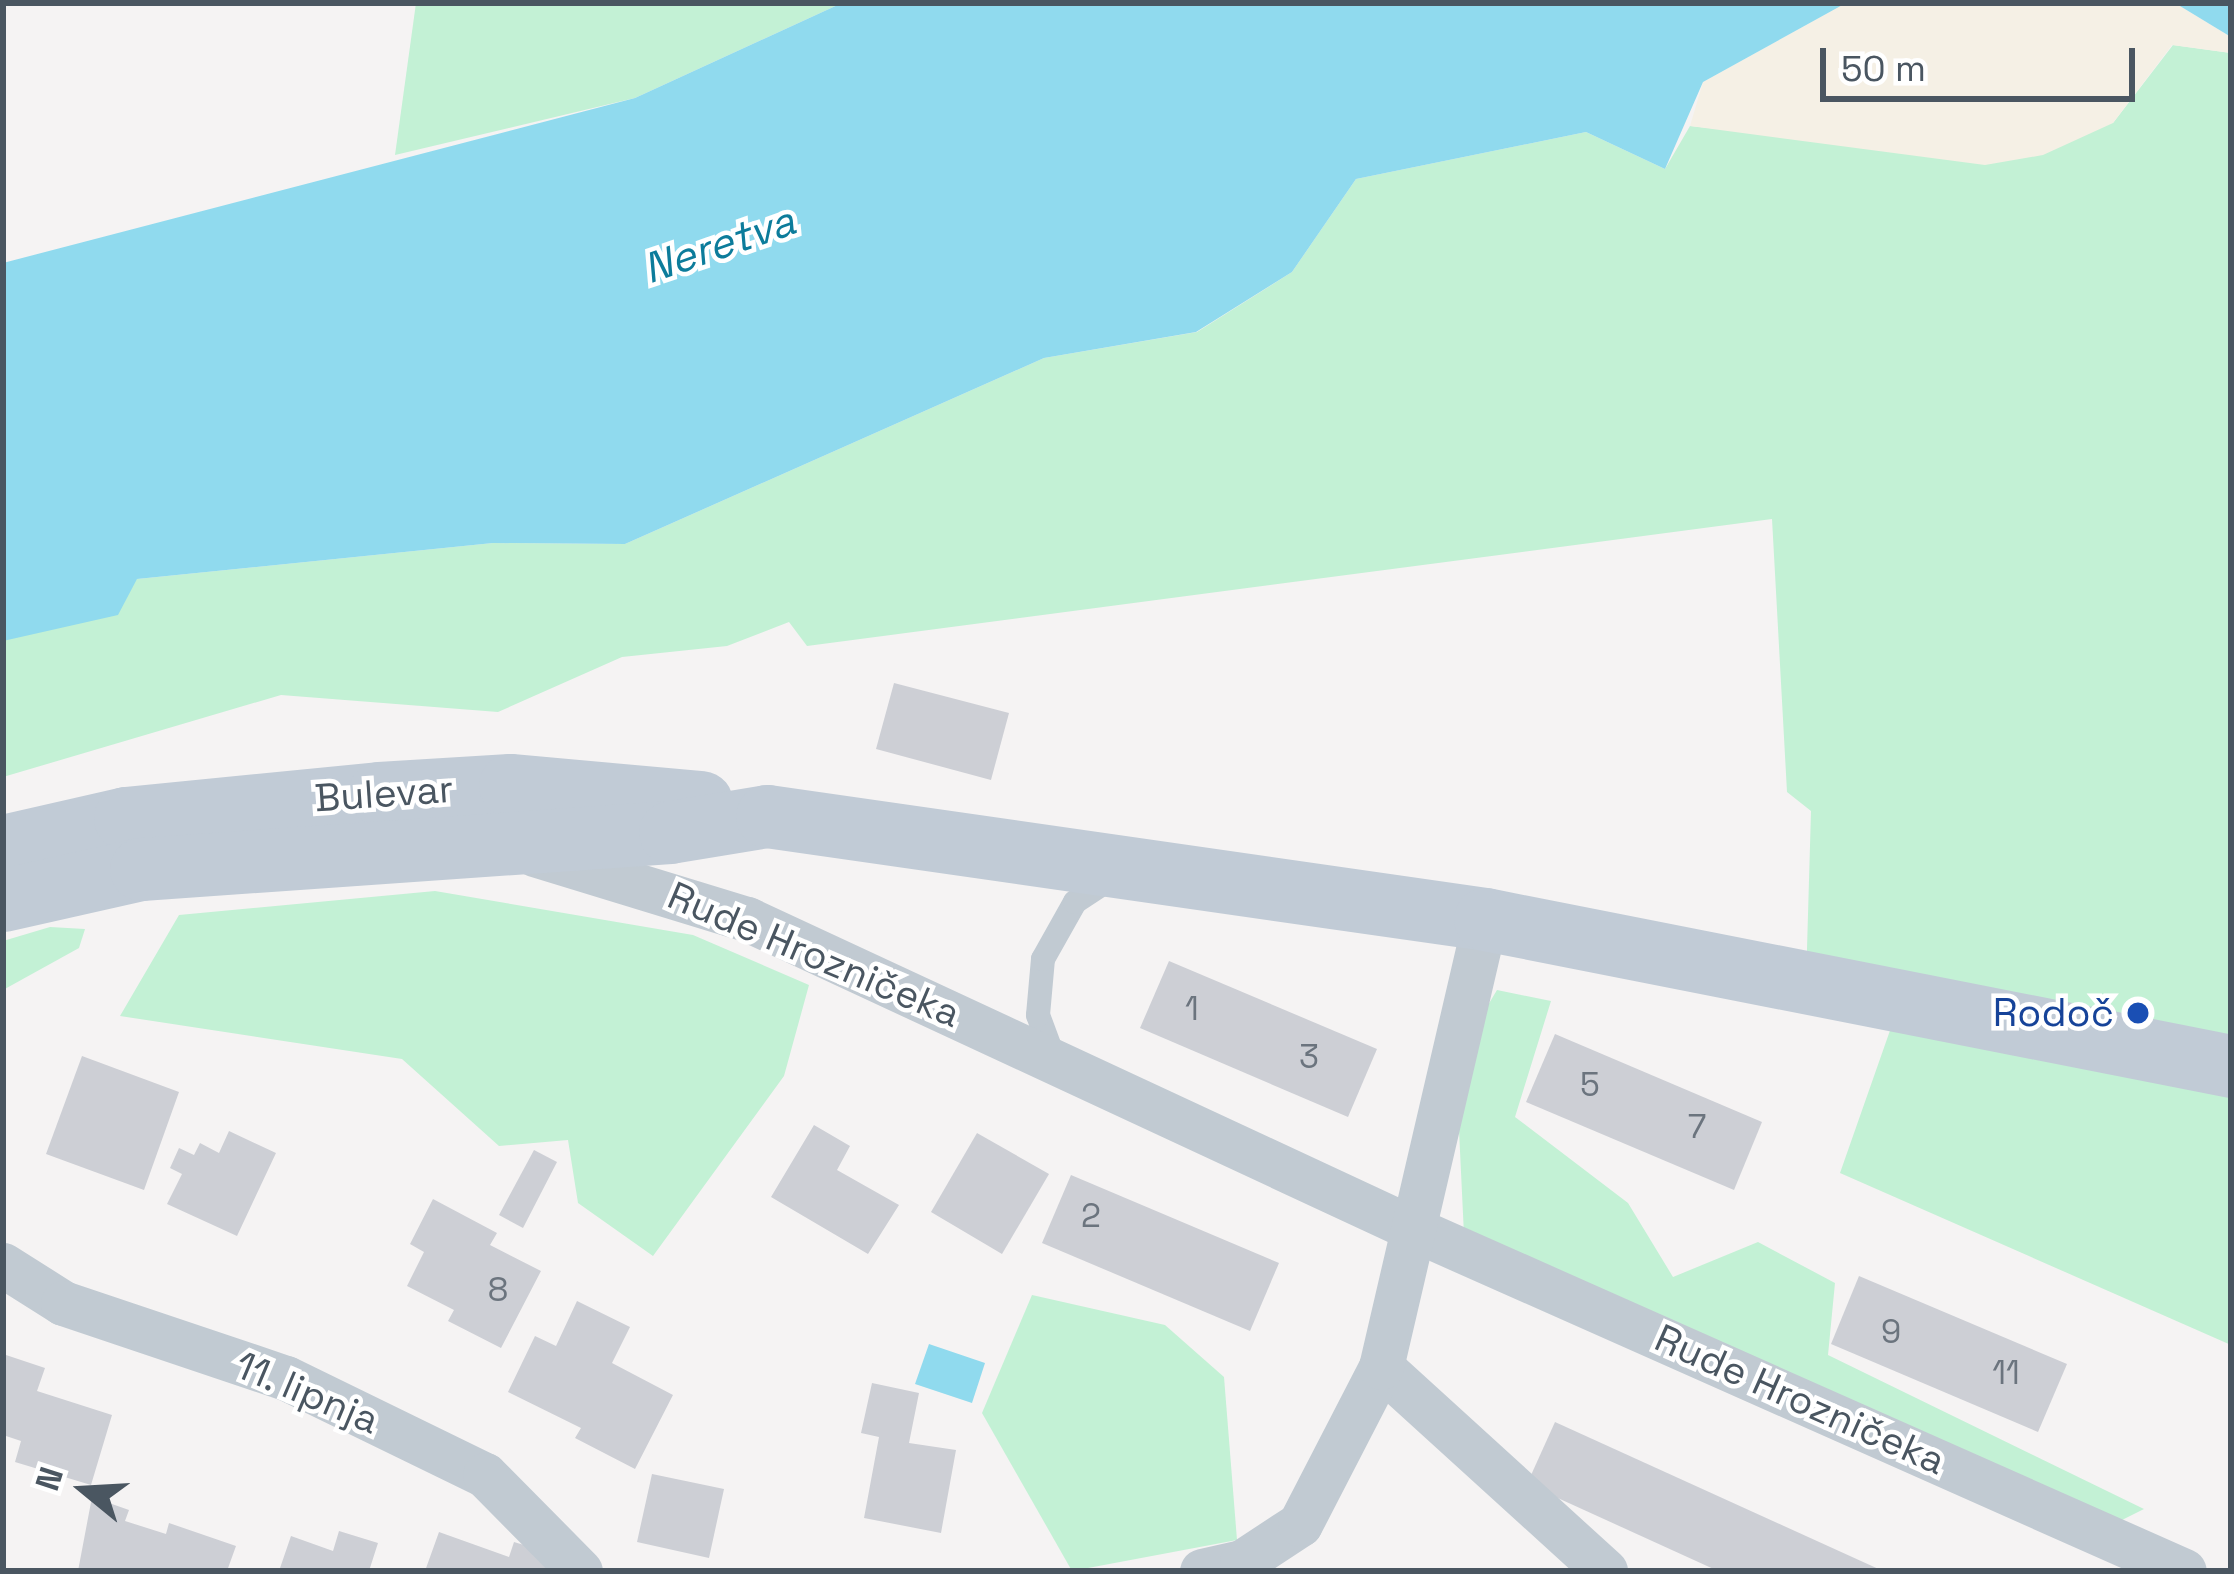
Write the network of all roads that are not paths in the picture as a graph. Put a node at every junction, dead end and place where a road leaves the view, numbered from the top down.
1 (767, 816) junction
2 (496, 844) junction
3 (3, 846) edge
4 (1141, 865) junction
5 (3, 900) edge
6 (1485, 919) junction
7 (1057, 1063) junction
8 (2231, 1066) edge
9 (1416, 1230) junction
10 (3, 1265) edge
11 (1381, 1366) junction
12 (580, 1571) edge
13 (1202, 1571) edge
14 (1605, 1571) edge
15 (2184, 1571) edge

1 - 2 main road
1 - 3 main road, Bulevar
1 - 4 main road
2 - 5 main road
2 - 7 street, Rude Hrozničeka
4 - 6 main road
4 - 7 lane
6 - 8 main road
6 - 9 street
7 - 9 street, Rude Hrozničeka
9 - 11 street
9 - 15 street, Rude Hrozničeka
10 - 12 street, 11. lipnja
11 - 13 street
11 - 14 street

